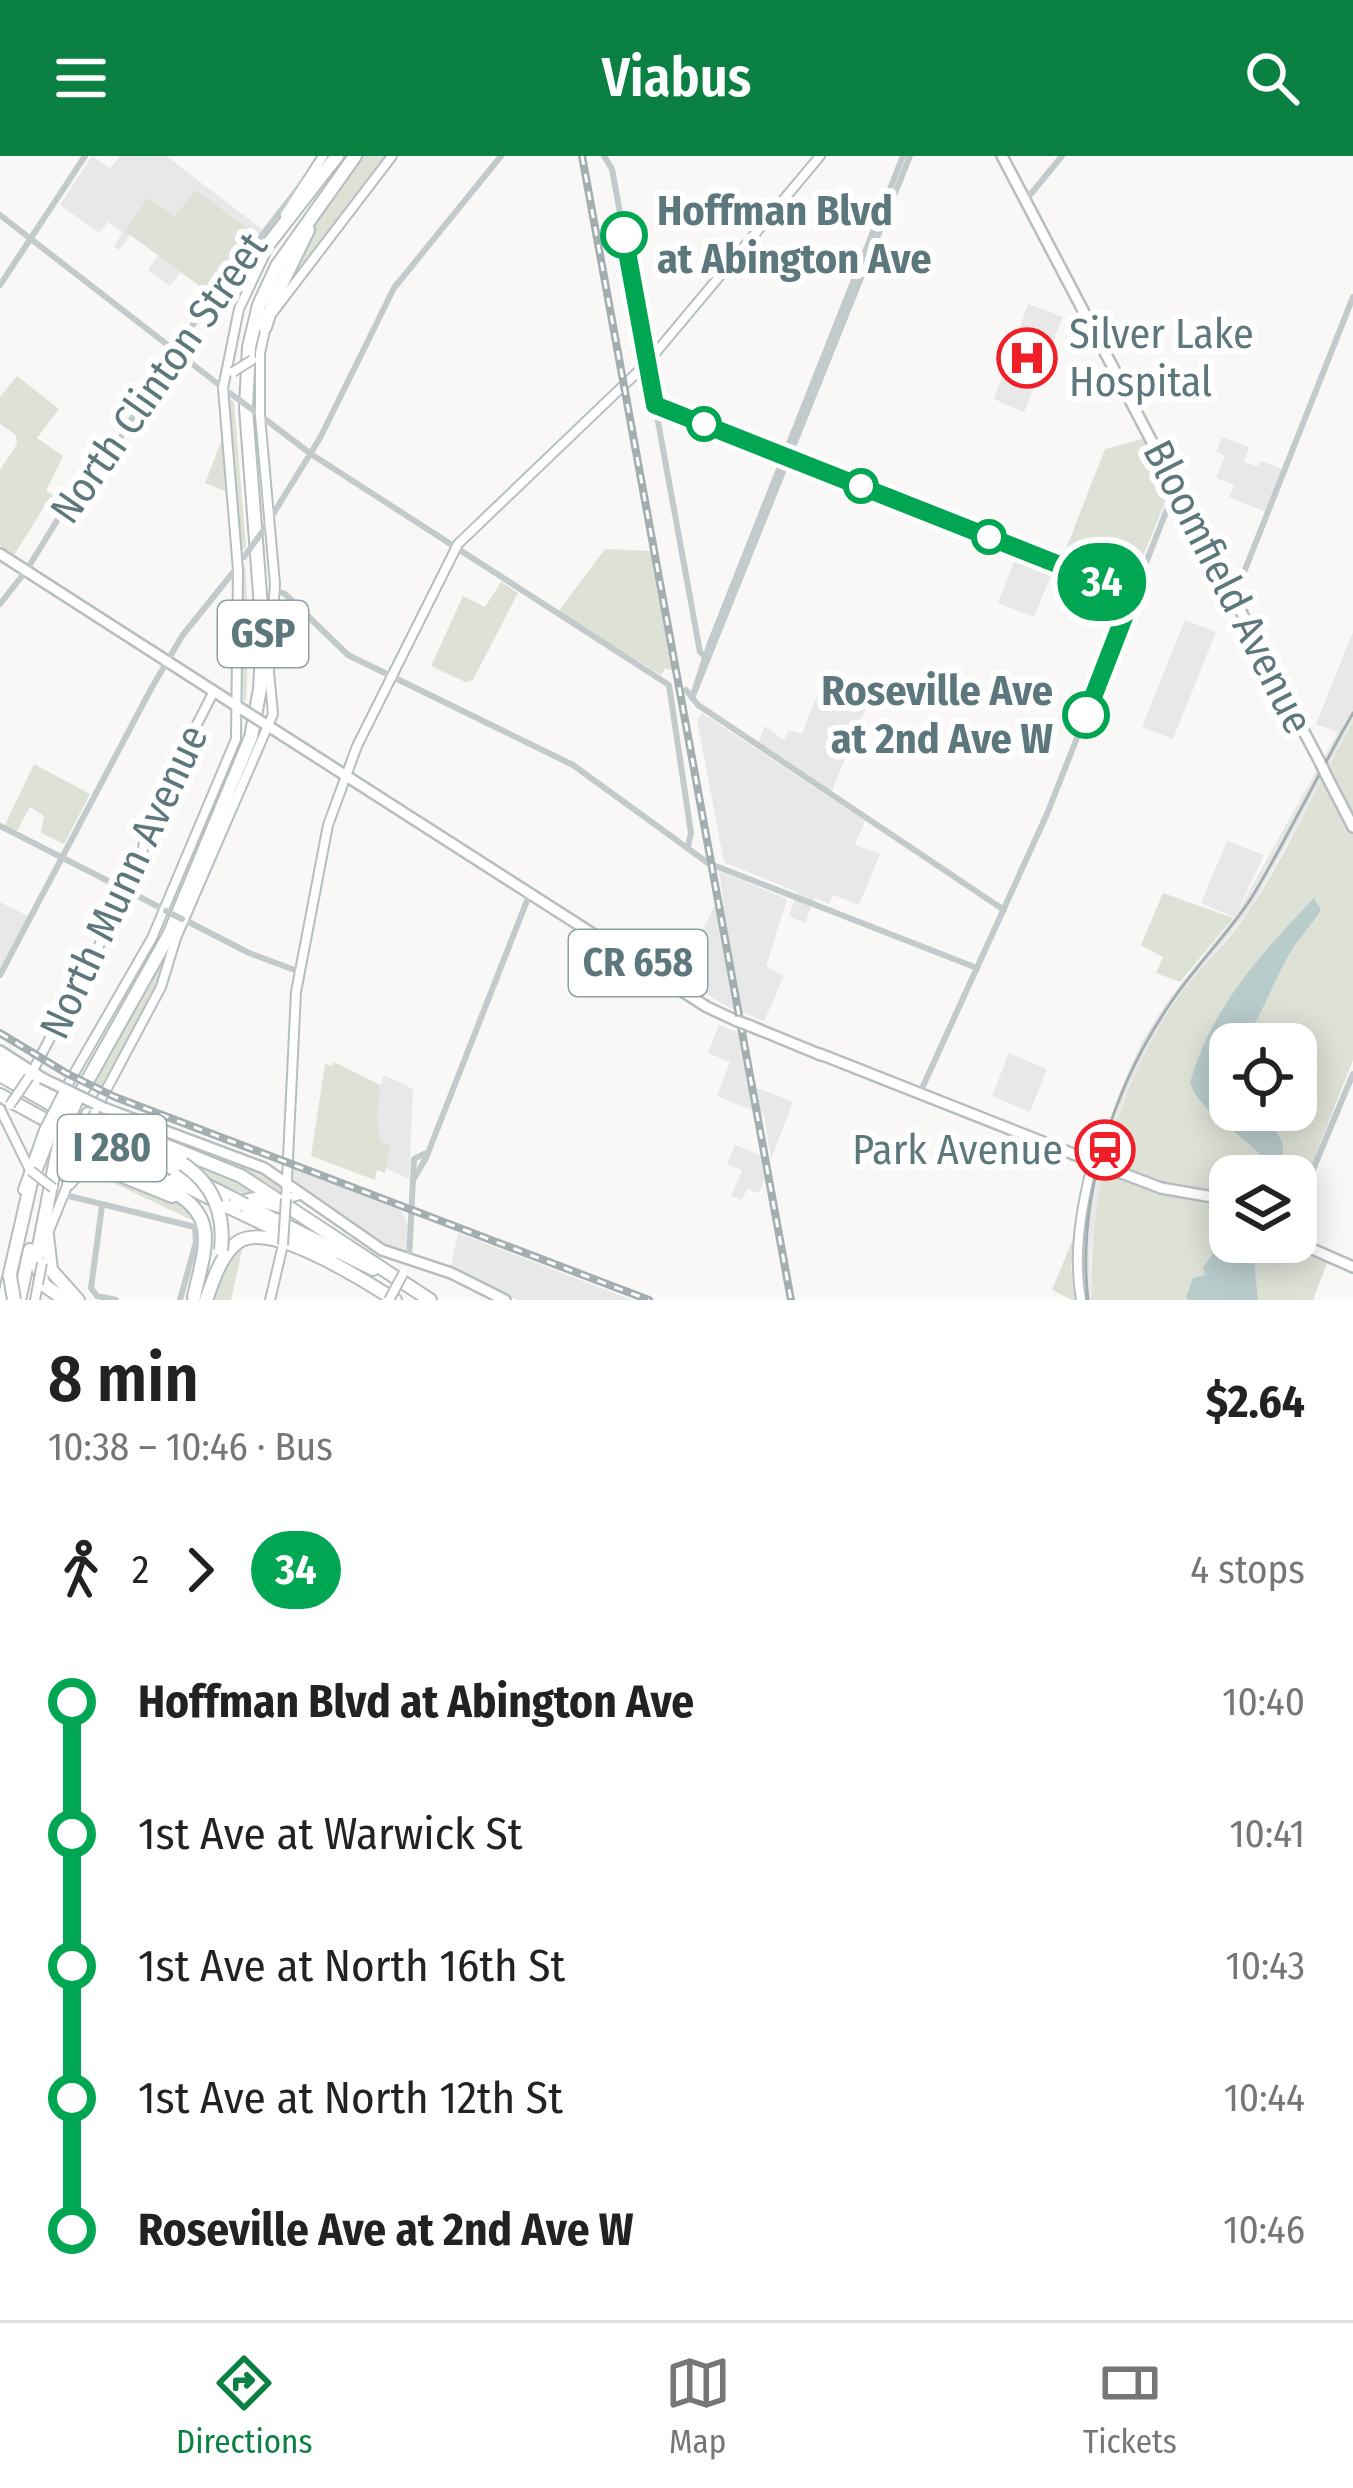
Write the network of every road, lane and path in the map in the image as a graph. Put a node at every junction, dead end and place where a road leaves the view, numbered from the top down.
1 (86, 156) edge
2 (323, 156) edge
3 (355, 156) edge
4 (392, 156) edge
5 (501, 156) edge
6 (604, 156) edge
7 (820, 156) edge
8 (906, 156) edge
9 (1002, 156) edge
10 (1062, 156) edge
11 (342, 161) edge
12 (303, 182) junction
13 (1025, 201) junction
14 (0, 215) edge
15 (33, 241) junction
16 (270, 242) junction
17 (0, 285) edge
18 (1353, 297) edge
19 (266, 327) junction
20 (173, 350) junction
21 (256, 356) junction
22 (647, 364) junction
23 (230, 367) junction
24 (227, 391) junction
25 (257, 413) junction
26 (310, 454) junction
27 (1176, 486) junction
28 (269, 523) junction
29 (456, 547) junction
30 (0, 554) edge
31 (238, 566) junction
32 (26, 571) junction
33 (275, 590) junction
34 (1234, 597) junction
35 (0, 604) edge
36 (708, 658) junction
37 (167, 662) junction
38 (392, 677) junction
39 (689, 688) junction
40 (214, 692) junction
41 (674, 697) junction
42 (692, 698) junction
43 (241, 708) junction
44 (267, 721) junction
45 (346, 776) junction
46 (1352, 825) edge
47 (0, 826) edge
48 (688, 846) junction
49 (61, 858) junction
50 (128, 892) junction
51 (530, 893) junction
52 (165, 910) junction
53 (1004, 910) junction
54 (183, 919) junction
55 (977, 968) junction
56 (300, 972) junction
57 (0, 975) edge
58 (0, 1051) edge
59 (0, 1062) edge
60 (1353, 1074) edge
61 (0, 1075) edge
62 (35, 1076) junction
63 (920, 1094) junction
64 (70, 1097) junction
65 (4, 1104) edge
66 (91, 1113) junction
67 (56, 1134) junction
68 (429, 1146) junction
69 (1098, 1164) junction
70 (1317, 1164) edge
71 (30, 1170) junction
72 (413, 1180) junction
73 (286, 1183) junction
74 (67, 1189) junction
75 (1209, 1196) edge
76 (306, 1197) junction
77 (286, 1199) junction
78 (236, 1205) junction
79 (102, 1206) junction
80 (324, 1228) junction
81 (47, 1235) junction
82 (204, 1244) junction
83 (1317, 1249) edge
84 (408, 1262) junction
85 (1353, 1265) edge
86 (214, 1280) junction
87 (10, 1299) edge
88 (193, 1299) edge
89 (35, 1300) edge
90 (65, 1300) edge
91 (78, 1300) edge
92 (116, 1300) edge
93 (270, 1300) edge
94 (394, 1300) edge
95 (419, 1300) edge
96 (430, 1300) edge
97 (505, 1300) edge
98 (1081, 1300) edge

1 - 15 street
2 - 12 main road, North Clinton Street
3 - 11 highway, GSP
4 - 19 main road
5 - 26 street
6 - 22 street
7 - 22 main road
8 - 36 street
9 - 13 main road, Bloomfield Avenue
10 - 13 street
11 - 16 highway
11 - 19 highway
11 - 64 highway, GSP
12 - 16 main road
12 - 20 street, North Clinton Street
13 - 27 main road, Bloomfield Avenue
14 - 15 street
15 - 17 street
15 - 20 street
16 - 23 main road
18 - 34 street
19 - 21 main road
20 - 24 street
20 - 32 street, North Clinton Street
21 - 23 main road, bridge
21 - 25 main road
22 - 29 main road
22 - 36 street
23 - 24 main road
24 - 25 street, bridge
24 - 31 main road
25 - 26 street
25 - 28 main road
26 - 28 street
26 - 29 street
27 - 34 main road, Bloomfield Avenue
27 - 53 street
28 - 31 street, bridge
28 - 33 main road
29 - 38 main road
29 - 41 street
30 - 32 main road, CR 658
31 - 37 street
31 - 43 main road
32 - 35 street, North Clinton Street
32 - 37 main road, CR 658
33 - 38 street
33 - 44 main road
34 - 46 main road, Bloomfield Avenue, bridge
36 - 39 street
36 - 42 street
37 - 40 main road, CR 658
37 - 49 street
38 - 45 main road
38 - 48 street
39 - 41 street
39 - 42 street
40 - 43 main road, CR 658
40 - 50 main road, North Munn Avenue
41 - 42 street
41 - 48 street
42 - 53 street
43 - 44 main road, CR 658, bridge
43 - 52 main road
44 - 45 main road, CR 658
44 - 54 main road
45 - 51 main road, CR 658
45 - 56 main road
47 - 49 street
48 - 55 street
49 - 50 street
49 - 57 street
50 - 52 street
50 - 62 main road, North Munn Avenue
51 - 63 main road, CR 658
51 - 68 street
52 - 54 street, bridge
52 - 64 main road
53 - 55 street
54 - 56 street
54 - 66 main road
55 - 63 street
56 - 73 main road
58 - 62 main road
59 - 66 highway
60 - 70 street
61 - 66 highway, I 280
62 - 65 main road, North Munn Avenue, bridge
62 - 66 main road, bridge
63 - 69 main road, CR 658
64 - 67 highway, bridge
65 - 67 highway
65 - 71 main road
65 - 78 highway, I 280
66 - 73 main road
66 - 74 main road, bridge
66 - 78 highway, I 280
66 - 80 highway
66 - 86 highway, bridge
67 - 71 main road
67 - 78 highway
67 - 82 highway
67 - 87 highway
67 - 87 highway, bridge
67 - 90 highway
68 - 72 street
68 - 72 street
69 - 75 main road, CR 658
69 - 98 main road
71 - 74 main road, bridge
71 - 87 main road
72 - 84 street
73 - 76 main road
73 - 77 main road
74 - 79 street
74 - 81 main road
74 - 82 highway
76 - 77 main road
76 - 84 main road
77 - 93 main road, bridge
78 - 94 highway, I 280
78 - 95 highway, I 280
79 - 88 street
79 - 92 street
80 - 88 highway
80 - 96 highway
81 - 89 main road, bridge
81 - 91 highway
82 - 88 highway
83 - 85 main road
84 - 94 main road, bridge
84 - 97 main road
86 - 88 highway
86 - 94 highway

